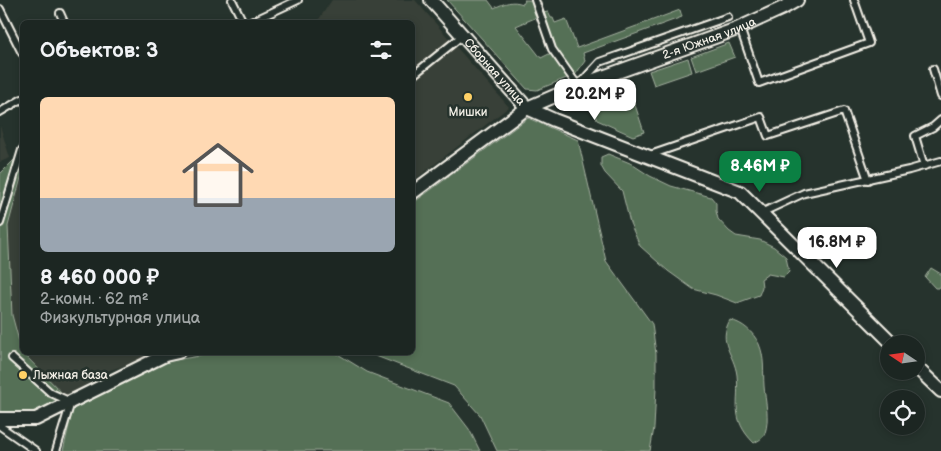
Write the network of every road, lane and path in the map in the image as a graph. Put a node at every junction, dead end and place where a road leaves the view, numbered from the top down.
1 (232, 0) edge
2 (298, 0) edge
3 (431, 0) edge
4 (535, 0) edge
5 (797, 0) edge
6 (854, 0) edge
7 (0, 10) edge
8 (60, 13) dead end
9 (728, 17) dead end
10 (63, 20) edge
11 (242, 20) edge
12 (255, 20) edge
13 (740, 28) junction
14 (463, 36) junction
15 (20, 49) edge
16 (934, 69) dead end
17 (415, 74) edge
18 (578, 86) junction
19 (941, 96) edge
20 (20, 100) edge
21 (527, 108) junction
22 (0, 112) edge
23 (941, 120) edge
24 (648, 156) junction
25 (20, 157) edge
26 (941, 161) edge
27 (924, 166) junction
28 (868, 180) junction
29 (415, 191) edge
30 (761, 213) junction
31 (0, 223) edge
32 (884, 335) edge
33 (165, 355) edge
34 (12, 358) dead end
35 (925, 376) edge
36 (941, 391) edge
37 (71, 402) junction
38 (0, 419) edge
39 (0, 426) edge
40 (36, 451) edge
41 (56, 451) edge

1 - 11 lane
2 - 12 lane
3 - 14 street, Сборная улица
4 - 18 lane
5 - 13 street, 2-я Южная улица
6 - 13 lane
7 - 15 lane
8 - 10 lane
9 - 18 lane
13 - 18 street, 2-я Южная улица
14 - 17 lane
14 - 21 street, Сборная улица
16 - 19 lane
18 - 21 street, 2-я Южная улица
20 - 22 lane
21 - 24 street, Сборная улица
21 - 29 street, 2-я Южная улица
23 - 27 lane
24 - 28 lane
24 - 30 street, Сборная улица
25 - 31 lane
26 - 27 lane
27 - 28 lane
28 - 30 lane
30 - 32 street
33 - 37 street
34 - 37 lane
35 - 36 street
37 - 38 street
37 - 41 lane
39 - 40 lane

